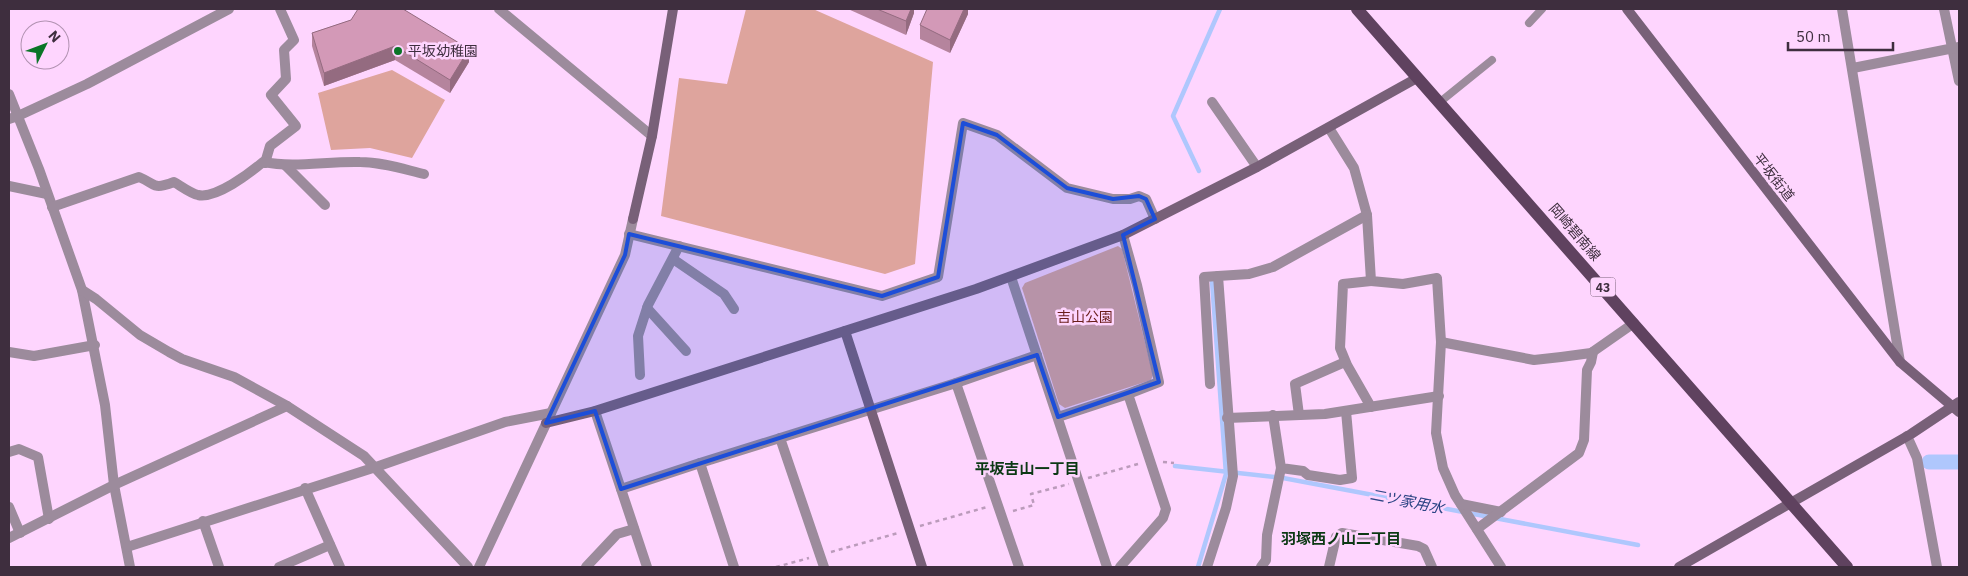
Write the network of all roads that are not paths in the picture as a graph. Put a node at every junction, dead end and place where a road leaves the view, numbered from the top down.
1 (229, 9) edge
2 (280, 9) edge
3 (499, 9) edge
4 (673, 9) edge
5 (1357, 9) edge
6 (1542, 9) edge
7 (1627, 9) edge
8 (1842, 9) edge
9 (1944, 9) edge
10 (1529, 23) dead end
11 (1955, 48) edge
12 (1492, 60) dead end
13 (1852, 68) junction
14 (1417, 78) junction
15 (1959, 81) edge
16 (9, 94) edge
17 (1212, 102) dead end
18 (1440, 102) junction
19 (13, 118) edge
20 (1329, 128) junction
21 (652, 136) junction
22 (265, 163) junction
23 (285, 164) junction
24 (1257, 167) junction
25 (424, 174) dead end
26 (9, 186) edge
27 (47, 194) junction
28 (325, 205) dead end
29 (52, 207) junction
30 (1367, 215) junction
31 (1155, 219) junction
32 (629, 234) junction
33 (1123, 235) junction
34 (679, 246) junction
35 (672, 259) junction
36 (1011, 277) junction
37 (1214, 277) junction
38 (1371, 281) junction
39 (82, 290) junction
40 (647, 308) junction
41 (734, 309) dead end
42 (1634, 323) junction
43 (845, 331) junction
44 (1441, 342) junction
45 (95, 345) junction
46 (686, 351) dead end
47 (9, 352) edge
48 (1593, 352) junction
49 (1037, 354) junction
50 (1345, 362) junction
51 (1900, 362) junction
52 (1218, 372) junction
53 (640, 375) dead end
54 (956, 382) junction
55 (1210, 384) dead end
56 (1128, 394) junction
57 (1439, 396) junction
58 (287, 406) junction
59 (1371, 407) junction
60 (1957, 407) edge
61 (869, 410) junction
62 (595, 411) junction
63 (1346, 411) junction
64 (551, 413) junction
65 (1273, 415) junction
66 (1299, 415) junction
67 (1058, 417) junction
68 (1228, 418) junction
69 (546, 423) junction
70 (1907, 436) junction
71 (780, 438) junction
72 (9, 452) edge
73 (700, 463) junction
74 (376, 467) junction
75 (1281, 468) junction
76 (114, 485) junction
77 (305, 488) junction
78 (621, 489) junction
79 (1791, 502) junction
80 (1461, 504) junction
81 (9, 508) edge
82 (1501, 512) junction
83 (49, 519) junction
84 (203, 521) junction
85 (634, 529) junction
86 (1477, 530) junction
87 (20, 533) junction
88 (9, 538) edge
89 (330, 546) junction
90 (127, 547) junction
91 (130, 567) edge
92 (219, 567) edge
93 (280, 567) edge
94 (340, 567) edge
95 (468, 567) edge
96 (479, 567) edge
97 (586, 567) edge
98 (647, 567) edge
99 (734, 567) edge
100 (824, 567) edge
101 (922, 567) edge
102 (1019, 567) edge
103 (1106, 567) edge
104 (1120, 567) edge
105 (1207, 567) edge
106 (1261, 567) edge
107 (1329, 567) edge
108 (1432, 567) edge
109 (1501, 567) edge
110 (1679, 567) edge
111 (1847, 567) edge
112 (1937, 567) edge

1 - 19 street
2 - 22 street
3 - 21 street
4 - 21 street
5 - 14 main road, 岡崎碧南線 / 43
6 - 10 lane
7 - 51 street, 平坂街道
8 - 13 street
9 - 11 street
11 - 13 street
11 - 15 street
12 - 18 lane
13 - 51 street
14 - 18 main road, 岡崎碧南線 / 43
14 - 20 street
16 - 19 street
17 - 24 street
18 - 42 main road, 岡崎碧南線 / 43
19 - 27 street
20 - 24 street
20 - 30 street
21 - 32 street
22 - 23 street
22 - 29 street
23 - 25 street
23 - 28 street
24 - 31 street
26 - 27 street
27 - 29 street
29 - 39 street
30 - 37 street
30 - 38 street
31 - 33 street
31 - 34 street
32 - 34 street
32 - 64 street
33 - 36 street
33 - 56 street
34 - 35 street
35 - 40 street
35 - 41 street
36 - 43 street
36 - 49 street
37 - 52 street
37 - 52 street
38 - 44 street
38 - 50 street
39 - 45 street
39 - 58 street
40 - 46 street
40 - 53 street
42 - 48 street
42 - 79 main road, 岡崎碧南線 / 43
43 - 61 street
43 - 62 street
44 - 48 street
44 - 57 street
45 - 47 street
45 - 76 street
48 - 82 street
49 - 54 street
49 - 67 street
50 - 59 street
50 - 66 street
51 - 60 street, 平坂街道
52 - 55 street
52 - 68 street
54 - 61 street
54 - 102 street
56 - 67 street
56 - 104 street
57 - 59 street
57 - 80 street
58 - 74 street
58 - 76 street
59 - 63 street
60 - 70 street
61 - 71 street
61 - 101 street
62 - 69 street
62 - 78 street
63 - 66 street
63 - 75 street
64 - 69 street
64 - 74 street
65 - 66 street
65 - 68 street
65 - 75 street
67 - 103 street
68 - 105 street
69 - 96 street
70 - 79 street
70 - 112 street
71 - 73 street
71 - 100 street
72 - 83 street
73 - 78 street
73 - 99 street
74 - 77 street
74 - 95 street
75 - 106 street
76 - 83 street
76 - 90 street
77 - 84 street
77 - 89 street
78 - 85 street
79 - 110 street
79 - 111 main road, 岡崎碧南線 / 43
80 - 82 street
80 - 86 street
81 - 87 street
82 - 86 street
83 - 87 street
84 - 90 street
84 - 92 street
85 - 97 street
85 - 98 street
86 - 109 street
87 - 88 street
89 - 93 street
89 - 94 street
90 - 91 street
107 - 108 street

